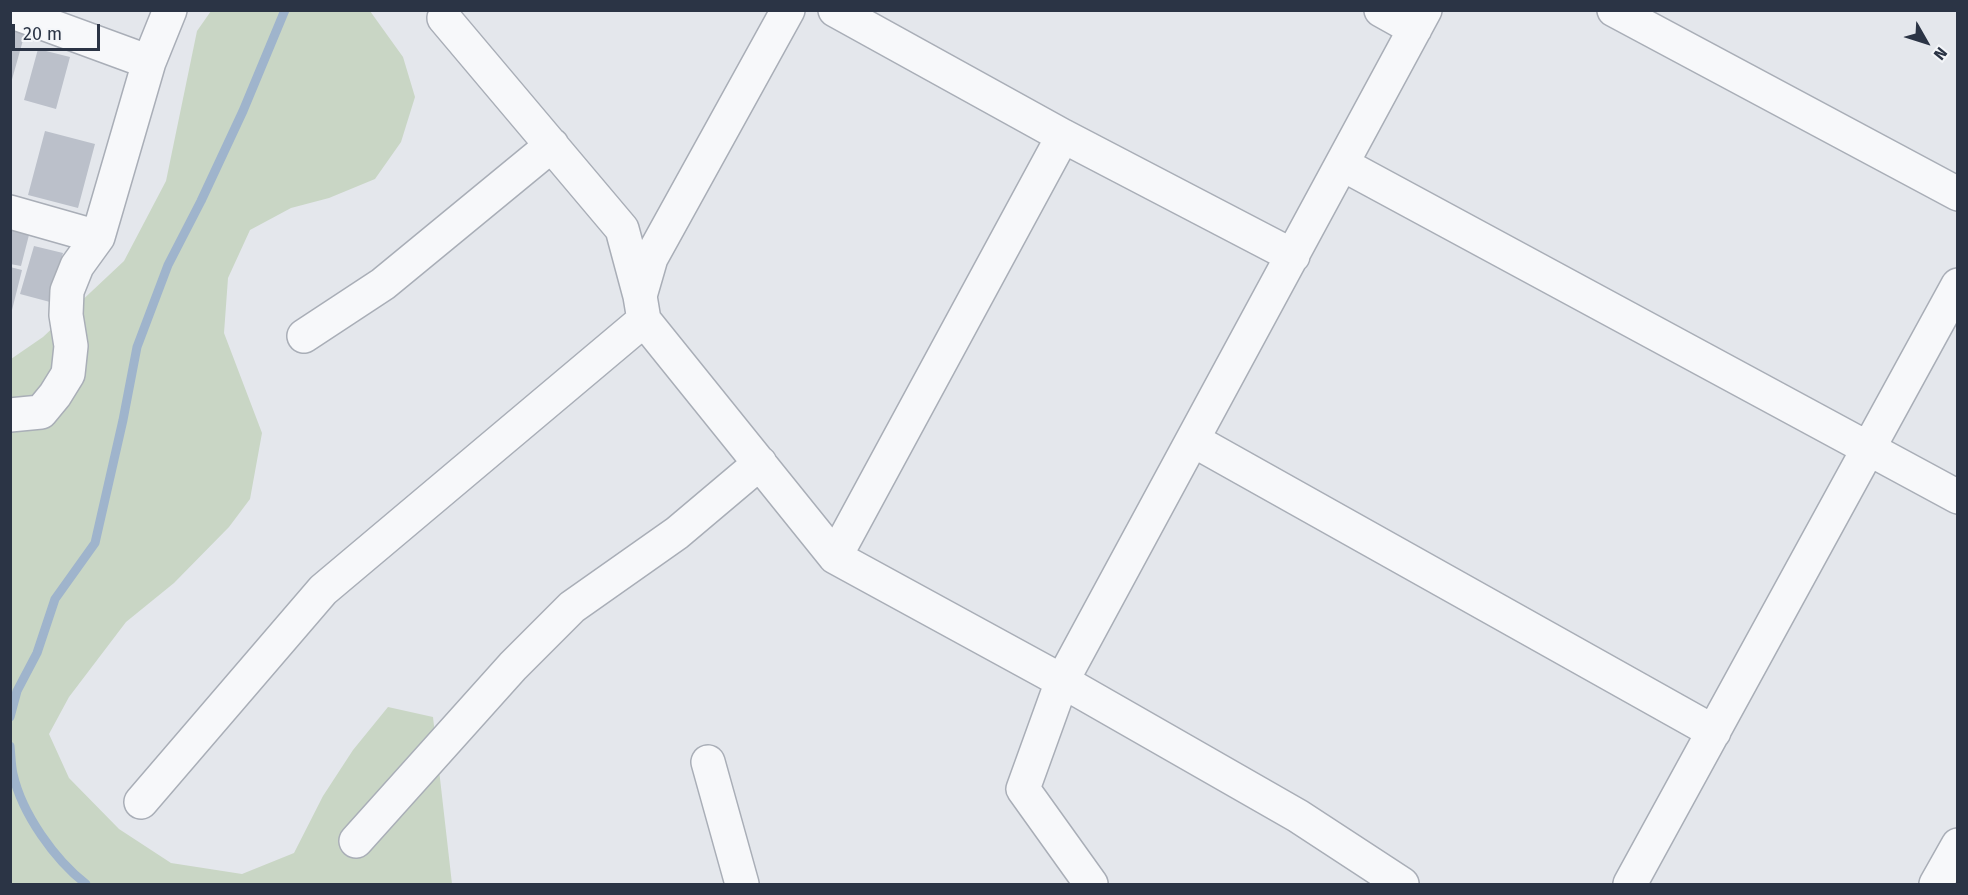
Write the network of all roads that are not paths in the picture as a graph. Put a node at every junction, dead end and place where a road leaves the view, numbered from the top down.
1 (170, 10) edge
2 (788, 10) edge
3 (835, 10) edge
4 (1381, 10) edge
5 (1614, 10) edge
6 (10, 11) edge
7 (444, 18) dead end
8 (1420, 20) edge
9 (149, 62) junction
10 (1063, 136) junction
11 (552, 145) junction
12 (1342, 165) junction
13 (1958, 194) edge
14 (10, 212) edge
15 (98, 237) junction
16 (1293, 256) junction
17 (1958, 285) edge
18 (642, 308) junction
19 (304, 336) dead end
20 (10, 415) edge
21 (1193, 440) junction
22 (1868, 448) junction
23 (760, 463) junction
24 (1958, 497) edge
25 (835, 557) junction
26 (1062, 681) junction
27 (1714, 732) junction
28 (708, 762) dead end
29 (141, 802) dead end
30 (356, 841) dead end
31 (1958, 845) edge
32 (742, 885) edge
33 (1091, 885) edge
34 (1402, 885) edge
35 (1630, 885) edge
36 (1936, 885) edge

1 - 9 street
2 - 18 street
3 - 10 street
4 - 8 street
5 - 13 street
6 - 9 street
7 - 11 street
8 - 12 street
9 - 15 street
10 - 16 street
10 - 25 street
11 - 18 street
11 - 19 street
12 - 16 street
12 - 22 street
14 - 15 street
15 - 20 street
16 - 21 street
17 - 22 street
18 - 23 street
18 - 29 street
21 - 26 street
21 - 27 street
22 - 24 street
22 - 27 street
23 - 25 street
23 - 30 street
25 - 26 street
26 - 33 street
26 - 34 street
27 - 35 street
28 - 32 street
31 - 36 street

